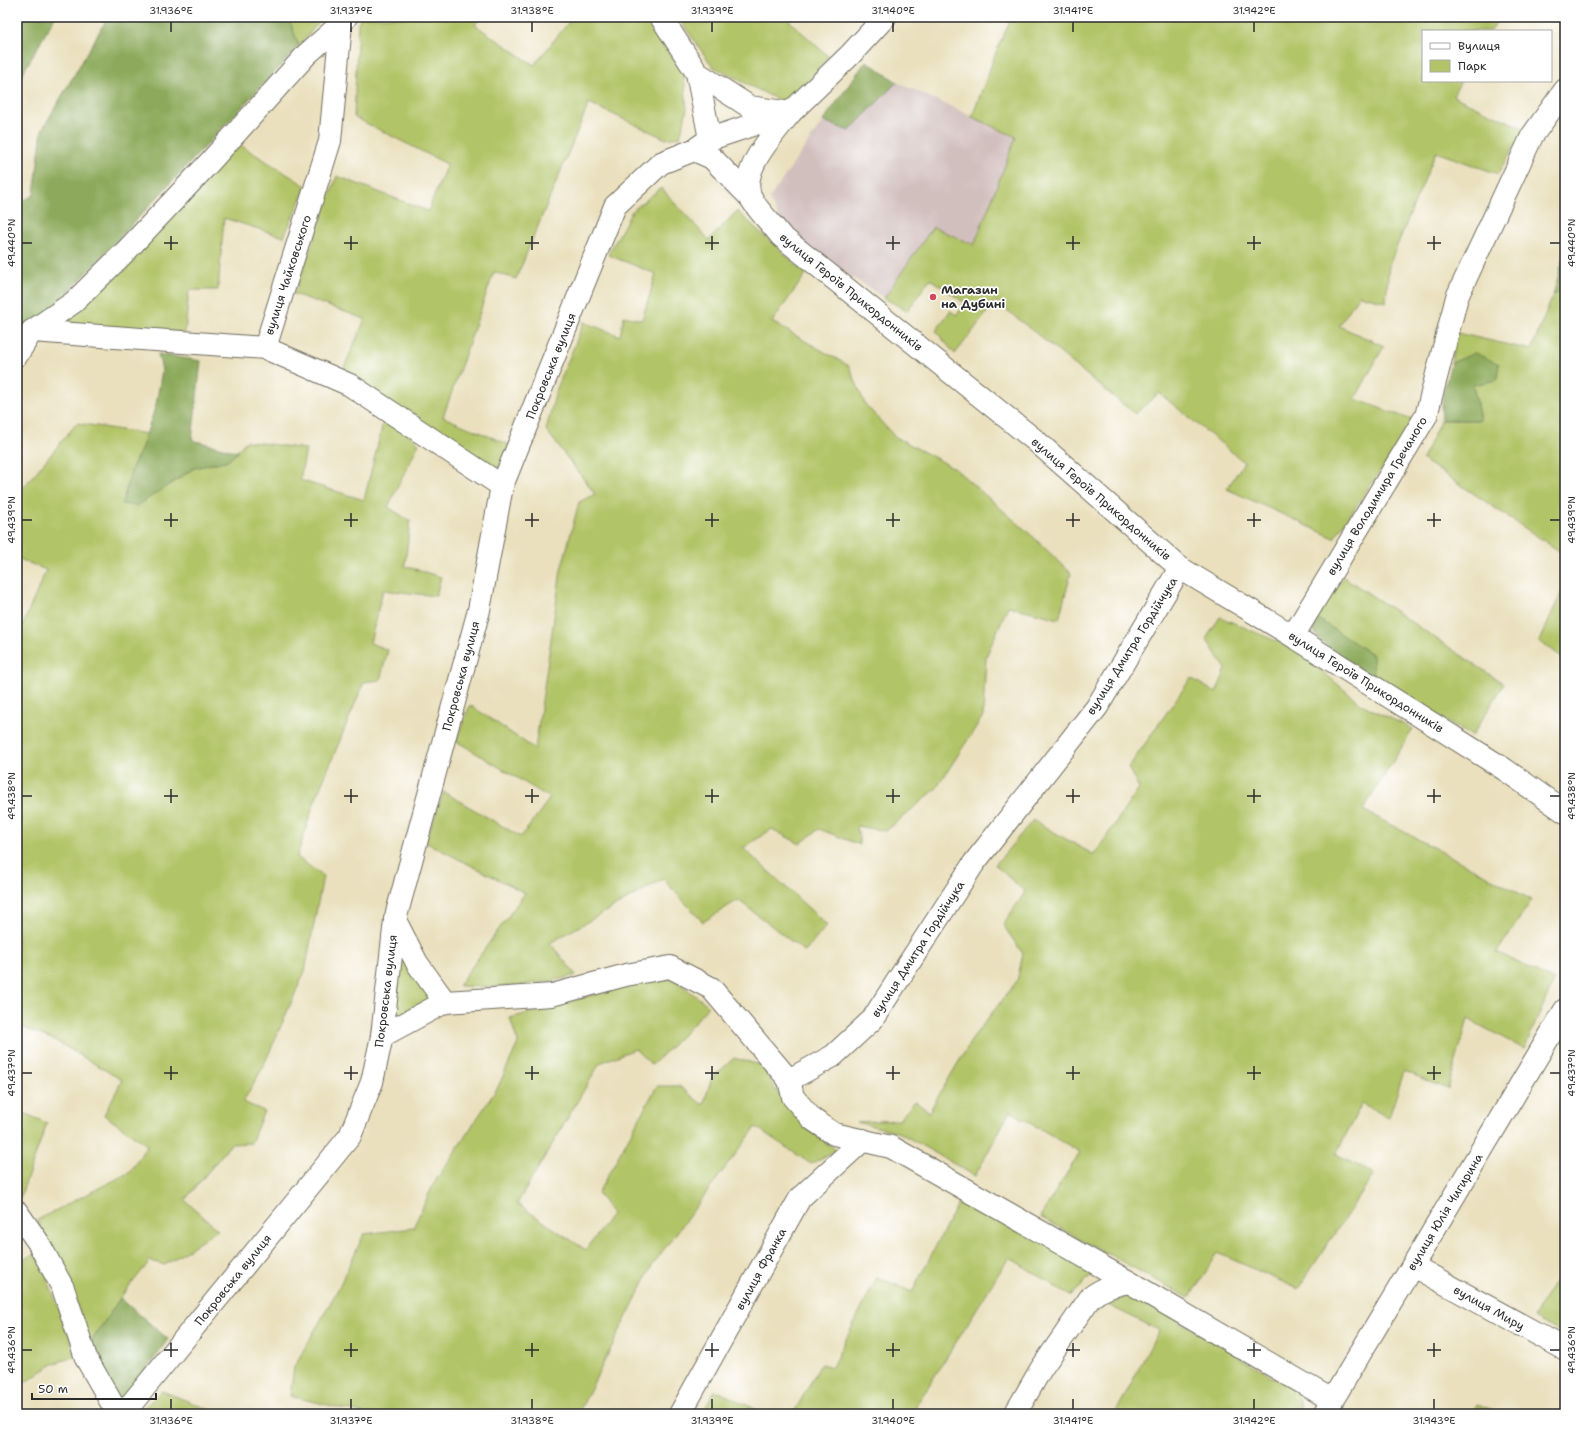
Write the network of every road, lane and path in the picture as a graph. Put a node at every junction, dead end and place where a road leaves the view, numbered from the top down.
1 (661, 17) edge
2 (885, 17) edge
3 (344, 21) edge
4 (697, 73) junction
5 (1565, 90) edge
6 (791, 112) junction
7 (702, 144) junction
8 (752, 199) junction
9 (32, 331) junction
10 (265, 348) junction
11 (17, 355) edge
12 (502, 486) junction
13 (1180, 568) junction
14 (1293, 636) junction
15 (1565, 812) edge
16 (395, 920) junction
17 (445, 1002) junction
18 (1565, 1010) edge
19 (382, 1036) junction
20 (790, 1080) junction
21 (863, 1140) junction
22 (17, 1212) edge
23 (1413, 1266) junction
24 (1129, 1282) junction
25 (1565, 1349) edge
26 (1328, 1407) edge
27 (118, 1414) edge
28 (123, 1414) edge
29 (680, 1414) edge
30 (1015, 1414) edge

1 - 4 street
2 - 6 street, Покровська вулиця
3 - 9 street
3 - 10 street, вулиця Чайковського
4 - 6 street
4 - 7 street
5 - 14 street, вулиця Володимира Гречаного
6 - 7 street, Покровська вулиця
6 - 8 street, вулиця Героїв Прикордонників
7 - 8 street
7 - 12 street, Покровська вулиця
8 - 13 street, вулиця Героїв Прикордонників
9 - 10 street, вулиця Чайковського
9 - 11 street
10 - 12 street
12 - 16 street, Покровська вулиця
13 - 14 street, вулиця Героїв Прикордонників
13 - 20 street, вулиця Дмитра Гордійчука
14 - 15 street, вулиця Героїв Прикордонників
16 - 17 street
16 - 19 street, Покровська вулиця
17 - 19 street
17 - 20 street
18 - 23 street, вулиця Юлія Чигирина
19 - 28 street, Покровська вулиця
20 - 21 street
21 - 24 street
21 - 29 street, вулиця Франка
22 - 27 street
23 - 25 street, вулиця Миру
23 - 26 street, вулиця Юлія Чигирина
24 - 26 street
24 - 30 street

